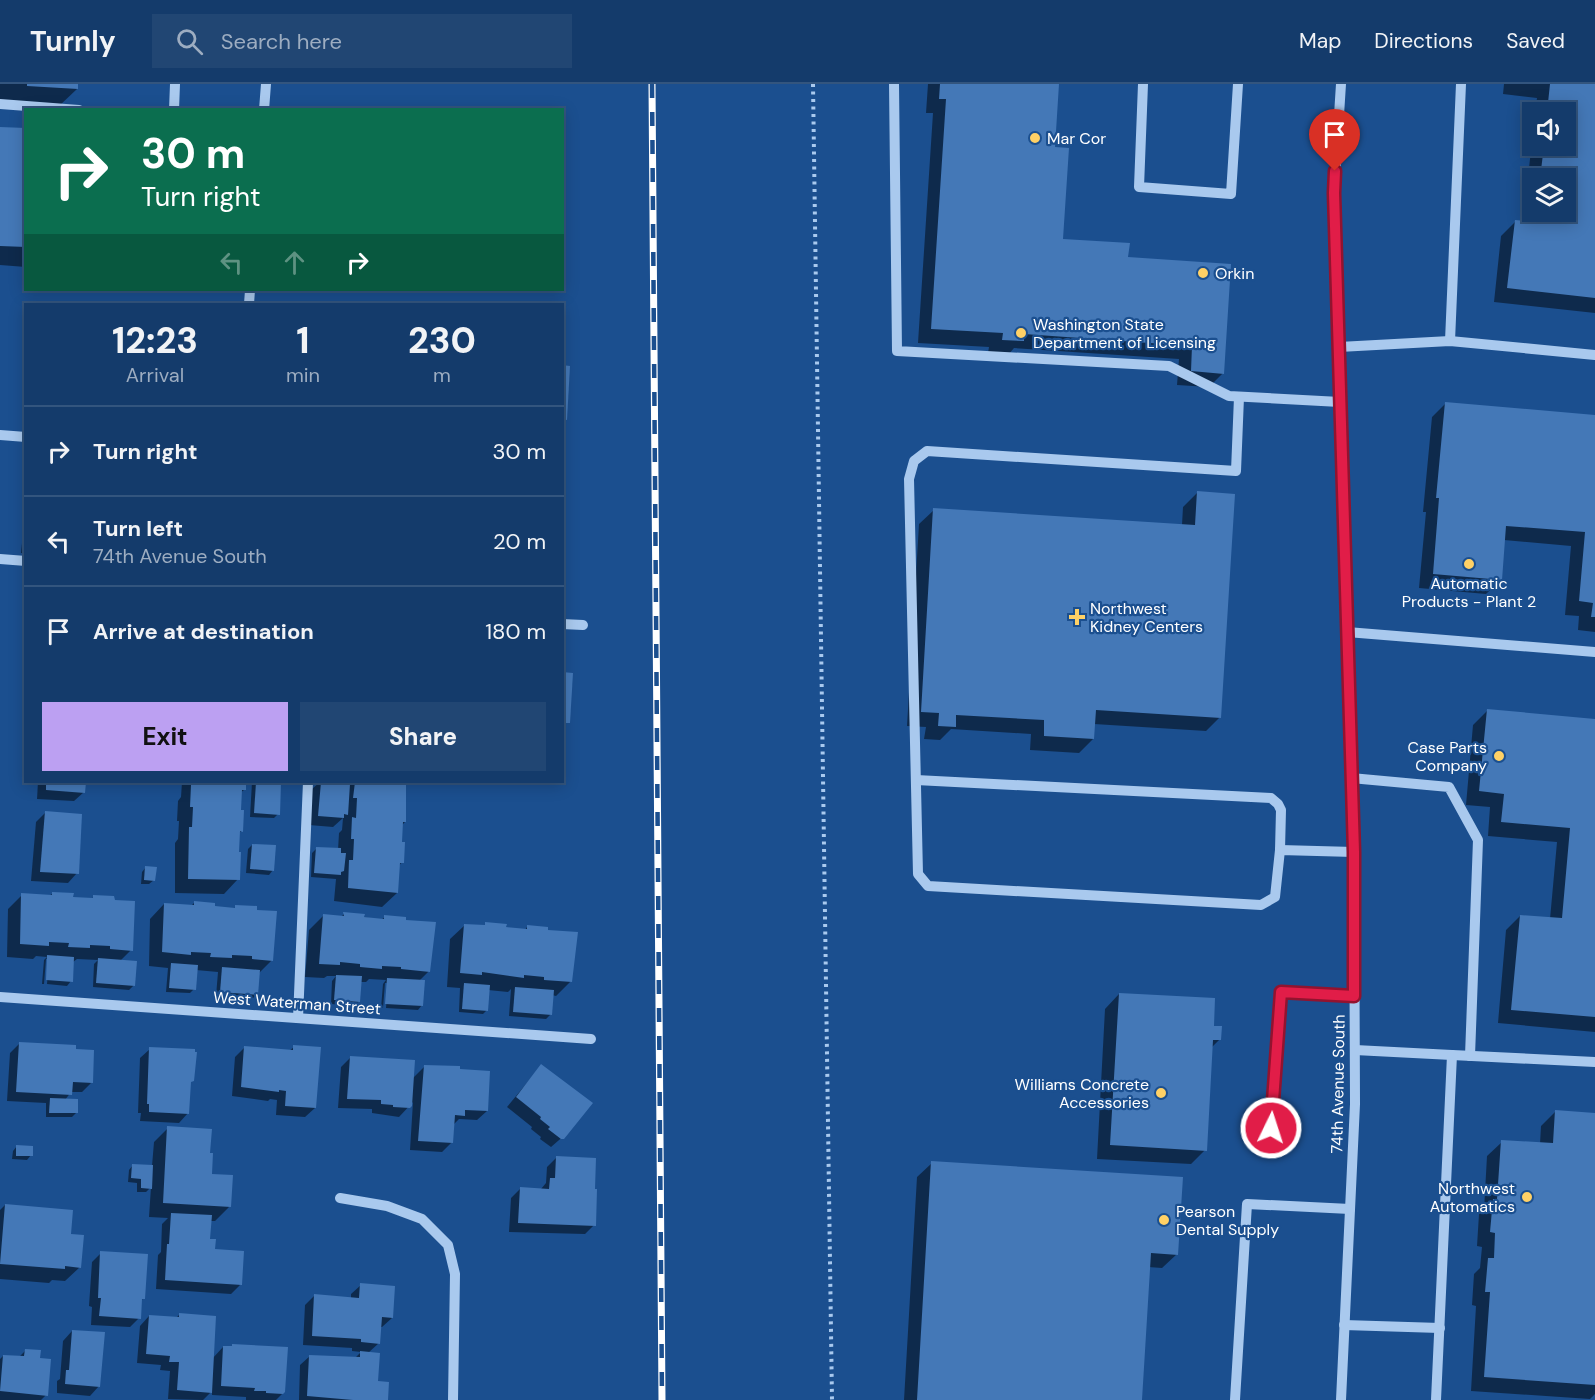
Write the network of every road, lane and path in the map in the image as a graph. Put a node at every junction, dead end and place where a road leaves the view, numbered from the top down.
1 (175, 84) edge
2 (266, 84) edge
3 (813, 84) edge
4 (894, 84) edge
5 (1143, 84) edge
6 (1238, 84) edge
7 (1341, 84) edge
8 (1461, 84) edge
9 (0, 104) edge
10 (53, 108) edge
11 (174, 108) edge
12 (264, 108) edge
13 (1450, 341) junction
14 (1339, 347) junction
15 (1595, 355) edge
16 (1239, 397) junction
17 (1340, 402) junction
18 (0, 435) edge
19 (24, 436) edge
20 (0, 559) edge
21 (24, 561) edge
22 (564, 624) edge
23 (584, 625) dead end
24 (1347, 632) junction
25 (1595, 652) edge
26 (1351, 778) junction
27 (916, 780) junction
28 (308, 783) edge
29 (1280, 850) junction
30 (1354, 852) junction
31 (1354, 996) junction
32 (0, 998) edge
33 (298, 1018) junction
34 (591, 1039) dead end
35 (1355, 1050) junction
36 (1452, 1055) junction
37 (1470, 1056) junction
38 (1595, 1062) edge
39 (1270, 1151) dead end
40 (340, 1198) dead end
41 (1350, 1209) junction
42 (1344, 1325) junction
43 (1440, 1328) junction
44 (453, 1400) edge
45 (832, 1400) edge
46 (1235, 1400) edge
47 (1341, 1400) edge
48 (1436, 1400) edge

1 - 11 street
2 - 12 street
3 - 45 path
4 - 16 street
5 - 6 street
7 - 14 street, 74th Avenue South
8 - 13 street
9 - 10 street
13 - 14 street
13 - 15 street
14 - 17 street, 74th Avenue South
16 - 17 street
16 - 27 street
17 - 24 street, 74th Avenue South
18 - 19 street
20 - 21 street
22 - 23 street
24 - 25 street
24 - 26 street, 74th Avenue South
26 - 30 street, 74th Avenue South
26 - 37 street
27 - 29 street
27 - 29 street
28 - 33 street
29 - 30 street
30 - 31 street, 74th Avenue South
31 - 35 street, 74th Avenue South
31 - 39 street
32 - 33 street, West Waterman Street
33 - 34 street, West Waterman Street
35 - 36 street
35 - 41 street, 74th Avenue South
36 - 37 street
36 - 43 street
37 - 38 street
40 - 44 street
41 - 42 street, 74th Avenue South
41 - 46 street
42 - 43 street
42 - 47 street, 74th Avenue South
43 - 48 street

